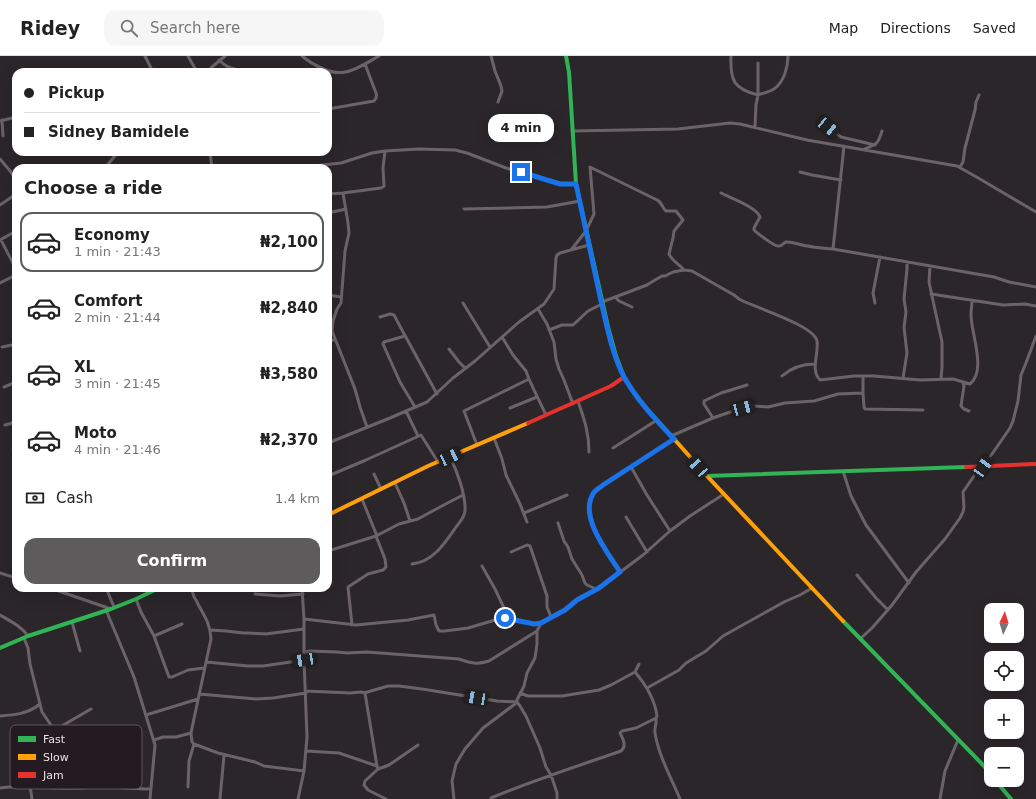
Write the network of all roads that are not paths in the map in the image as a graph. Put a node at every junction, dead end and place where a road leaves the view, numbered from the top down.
1 (145, 56) edge
2 (188, 56) edge
3 (225, 56) edge
4 (302, 56) edge
5 (379, 56) edge
6 (491, 56) edge
7 (566, 56) edge
8 (731, 56) edge
9 (788, 56) edge
10 (219, 60) junction
11 (758, 63) dead end
12 (365, 64) junction
13 (151, 68) edge
14 (195, 68) edge
15 (211, 68) edge
16 (233, 68) edge
17 (320, 68) edge
18 (332, 71) edge
19 (758, 95) junction
20 (979, 95) dead end
21 (498, 102) dead end
22 (332, 108) edge
23 (12, 118) edge
24 (1, 121) edge
25 (755, 127) junction
26 (828, 127) dead end
27 (572, 131) junction
28 (882, 132) dead end
29 (3, 136) dead end
30 (875, 145) junction
31 (844, 146) junction
32 (863, 150) junction
33 (385, 151) junction
34 (115, 156) edge
35 (0, 159) edge
36 (108, 164) edge
37 (332, 164) edge
38 (960, 167) junction
39 (800, 172) dead end
40 (12, 174) edge
41 (841, 180) junction
42 (576, 184) junction
43 (343, 193) junction
44 (721, 193) dead end
45 (332, 194) edge
46 (12, 197) edge
47 (580, 201) junction
48 (0, 205) edge
49 (346, 209) junction
50 (464, 209) dead end
51 (332, 212) edge
52 (1036, 212) edge
53 (586, 231) junction
54 (12, 233) edge
55 (1, 240) edge
56 (589, 245) junction
57 (833, 248) junction
58 (571, 250) junction
59 (880, 257) junction
60 (12, 261) edge
61 (907, 262) junction
62 (930, 266) junction
63 (684, 270) junction
64 (12, 277) edge
65 (0, 283) edge
66 (1036, 287) edge
67 (931, 294) junction
68 (332, 296) edge
69 (341, 297) junction
70 (615, 297) junction
71 (972, 300) junction
72 (463, 303) dead end
73 (602, 303) junction
74 (875, 303) dead end
75 (1036, 306) edge
76 (632, 307) dead end
77 (538, 309) junction
78 (380, 316) dead end
79 (549, 330) junction
80 (405, 336) junction
81 (1036, 336) edge
82 (502, 337) junction
83 (335, 339) junction
84 (332, 340) edge
85 (12, 345) edge
86 (490, 347) junction
87 (2, 348) dead end
88 (449, 349) dead end
89 (815, 364) junction
90 (465, 368) junction
91 (782, 376) dead end
92 (863, 376) junction
93 (624, 377) junction
94 (903, 378) junction
95 (529, 379) junction
96 (941, 379) junction
97 (12, 384) edge
98 (965, 384) junction
99 (747, 385) dead end
100 (4, 387) dead end
101 (863, 393) junction
102 (437, 394) junction
103 (537, 397) junction
104 (578, 401) junction
105 (572, 404) junction
106 (415, 407) junction
107 (510, 408) dead end
108 (922, 410) dead end
109 (406, 411) junction
110 (970, 411) dead end
111 (546, 415) junction
112 (713, 418) junction
113 (657, 420) junction
114 (12, 423) edge
115 (5, 425) dead end
116 (367, 427) junction
117 (418, 436) junction
118 (494, 438) junction
119 (672, 438) junction
120 (332, 441) edge
121 (477, 445) junction
122 (612, 448) dead end
123 (589, 452) dead end
124 (450, 457) junction
125 (438, 462) junction
126 (1036, 464) edge
127 (631, 467) junction
128 (980, 468) junction
129 (843, 471) junction
130 (332, 474) edge
131 (374, 474) dead end
132 (707, 476) junction
133 (395, 482) junction
134 (381, 489) junction
135 (724, 494) junction
136 (463, 495) junction
137 (567, 495) dead end
138 (362, 499) junction
139 (332, 513) edge
140 (524, 513) junction
141 (626, 517) dead end
142 (410, 521) junction
143 (527, 522) dead end
144 (558, 523) dead end
145 (670, 532) junction
146 (377, 536) junction
147 (332, 550) edge
148 (511, 552) dead end
149 (647, 552) junction
150 (412, 564) dead end
151 (482, 566) dead end
152 (620, 572) junction
153 (0, 573) edge
154 (857, 575) dead end
155 (12, 577) edge
156 (909, 583) junction
157 (812, 588) junction
158 (596, 589) junction
159 (61, 592) edge
160 (107, 592) edge
161 (151, 592) edge
162 (192, 592) edge
163 (255, 594) dead end
164 (303, 594) joint
165 (136, 599) junction
166 (110, 609) junction
167 (888, 610) junction
168 (0, 615) edge
169 (506, 618) junction
170 (551, 618) junction
171 (304, 619) junction
172 (72, 622) junction
173 (541, 623) junction
174 (182, 624) dead end
175 (352, 625) junction
176 (304, 629) junction
177 (210, 630) junction
178 (537, 631) junction
179 (154, 636) junction
180 (26, 637) junction
181 (860, 639) junction
182 (304, 647) junction
183 (0, 648) edge
184 (80, 651) dead end
185 (309, 651) junction
186 (304, 653) junction
187 (304, 660) junction
188 (206, 662) junction
189 (639, 664) dead end
190 (204, 668) junction
191 (635, 672) junction
192 (647, 688) junction
193 (306, 692) junction
194 (364, 693) junction
195 (520, 693) junction
196 (199, 694) junction
197 (198, 699) junction
198 (517, 702) junction
199 (40, 704) junction
200 (91, 709) dead end
201 (146, 715) junction
202 (0, 716) edge
203 (656, 718) junction
204 (51, 725) edge
205 (63, 725) edge
206 (191, 733) junction
207 (154, 740) junction
208 (958, 740) junction
209 (194, 744) junction
210 (418, 746) dead end
211 (306, 751) junction
212 (224, 755) junction
213 (377, 768) junction
214 (984, 768) edge
215 (304, 771) junction
216 (551, 776) junction
217 (10, 787) edge
218 (188, 787) dead end
219 (1001, 787) edge
220 (0, 788) edge
221 (30, 789) edge
222 (142, 789) edge
223 (151, 789) junction
224 (491, 798) edge
225 (32, 799) edge
226 (150, 799) edge
227 (220, 799) edge
228 (298, 799) edge
229 (386, 799) edge
230 (454, 799) edge
231 (557, 799) edge
232 (680, 799) edge
233 (940, 799) edge
234 (1011, 799) edge

1 - 13 street
2 - 14 street
3 - 10 street
4 - 17 street
5 - 12 street
6 - 21 street
7 - 27 main road
8 - 19 street
9 - 19 street
10 - 15 street
10 - 16 street
11 - 19 street
12 - 18 street
12 - 22 street
19 - 25 street
20 - 38 street
23 - 24 street
24 - 29 street
25 - 27 street
25 - 31 street
26 - 30 street
27 - 42 main road
28 - 30 street
30 - 32 street
31 - 32 street
31 - 41 street
32 - 38 street
33 - 37 street
33 - 42 street
33 - 43 street
34 - 36 street
35 - 40 street
38 - 52 street
39 - 41 street
41 - 57 street
42 - 47 main road
43 - 45 street
43 - 49 street
44 - 57 street
46 - 48 street
47 - 50 street
47 - 53 main road
49 - 51 street
49 - 69 street
53 - 56 main road
53 - 58 street
53 - 63 street
54 - 55 street
55 - 60 street
56 - 58 street
56 - 73 main road
57 - 59 street
58 - 77 street
59 - 61 street
59 - 74 street
61 - 62 street
61 - 94 street
62 - 66 street
62 - 67 street
63 - 70 street
63 - 89 street
64 - 65 street
67 - 71 street
67 - 96 street
68 - 69 street
69 - 83 street
70 - 73 street
70 - 76 street
71 - 75 street
71 - 98 street
72 - 86 street
73 - 79 street
73 - 93 main road
77 - 79 street
77 - 82 street
78 - 80 street
79 - 105 street
80 - 102 street
80 - 106 street
81 - 128 street
82 - 86 street
82 - 95 street
83 - 84 street
83 - 116 street
85 - 87 street
86 - 90 street
88 - 90 street
89 - 91 street
89 - 92 street
90 - 102 street
92 - 94 street
92 - 101 street
93 - 104 main road
93 - 113 main road
94 - 96 street
95 - 103 street
95 - 121 street
96 - 98 street
97 - 100 street
98 - 110 street
99 - 112 street
101 - 108 street
101 - 112 street
102 - 106 street
103 - 107 street
103 - 111 street
104 - 105 main road
104 - 123 street
105 - 111 main road
106 - 109 street
109 - 116 street
109 - 117 street
111 - 118 main road
112 - 119 street
113 - 119 main road
113 - 122 street
114 - 115 street
116 - 120 street
117 - 125 street
117 - 130 street
118 - 121 main road
118 - 140 street
119 - 127 street
119 - 132 main road
121 - 124 main road
124 - 125 main road
124 - 136 street
125 - 133 main road
126 - 128 main road
127 - 145 street
127 - 152 street
128 - 129 main road
128 - 156 street
129 - 132 main road
129 - 156 street
131 - 134 street
132 - 135 main road
133 - 134 main road
133 - 142 street
134 - 138 main road
135 - 145 street
135 - 157 main road
136 - 142 street
136 - 150 street
137 - 140 street
138 - 139 main road
138 - 146 street
140 - 143 street
141 - 149 street
142 - 146 street
144 - 158 street
145 - 149 street
146 - 147 street
146 - 175 street
148 - 170 street
149 - 152 street
151 - 169 street
152 - 158 street
153 - 155 street
154 - 167 street
156 - 167 street
157 - 181 main road
157 - 192 street
158 - 170 street
159 - 166 street
160 - 166 street
161 - 165 main road
162 - 177 street
163 - 164 street
164 - 171 street
165 - 166 main road
165 - 179 street
166 - 172 main road
166 - 201 street
167 - 181 street
168 - 180 street
169 - 173 street
169 - 175 street
170 - 173 street
171 - 175 street
171 - 176 street
172 - 180 main road
172 - 184 street
173 - 178 street
174 - 179 street
176 - 177 street
176 - 182 street
177 - 188 street
178 - 185 street
178 - 195 street
179 - 190 street
180 - 183 main road
180 - 199 street
181 - 208 main road
182 - 185 street
182 - 186 street
185 - 186 street
186 - 187 street
187 - 188 street
187 - 193 street
188 - 190 street
189 - 191 street
190 - 196 street
191 - 192 street
191 - 195 street
192 - 203 street
193 - 194 street
193 - 196 street
193 - 211 street
194 - 198 street
194 - 213 street
195 - 198 street
196 - 197 street
197 - 201 street
197 - 206 street
198 - 216 street
198 - 230 street
199 - 202 street
199 - 204 street
200 - 205 street
201 - 207 street
203 - 216 street
203 - 232 street
206 - 207 street
206 - 209 street
207 - 223 street
208 - 214 main road
208 - 233 street
209 - 212 street
209 - 218 street
210 - 213 street
211 - 213 street
211 - 215 street
212 - 215 street
212 - 227 street
213 - 229 street
215 - 228 street
216 - 224 street
216 - 231 street
217 - 220 street
219 - 234 main road
221 - 225 street
222 - 223 street
223 - 226 street

